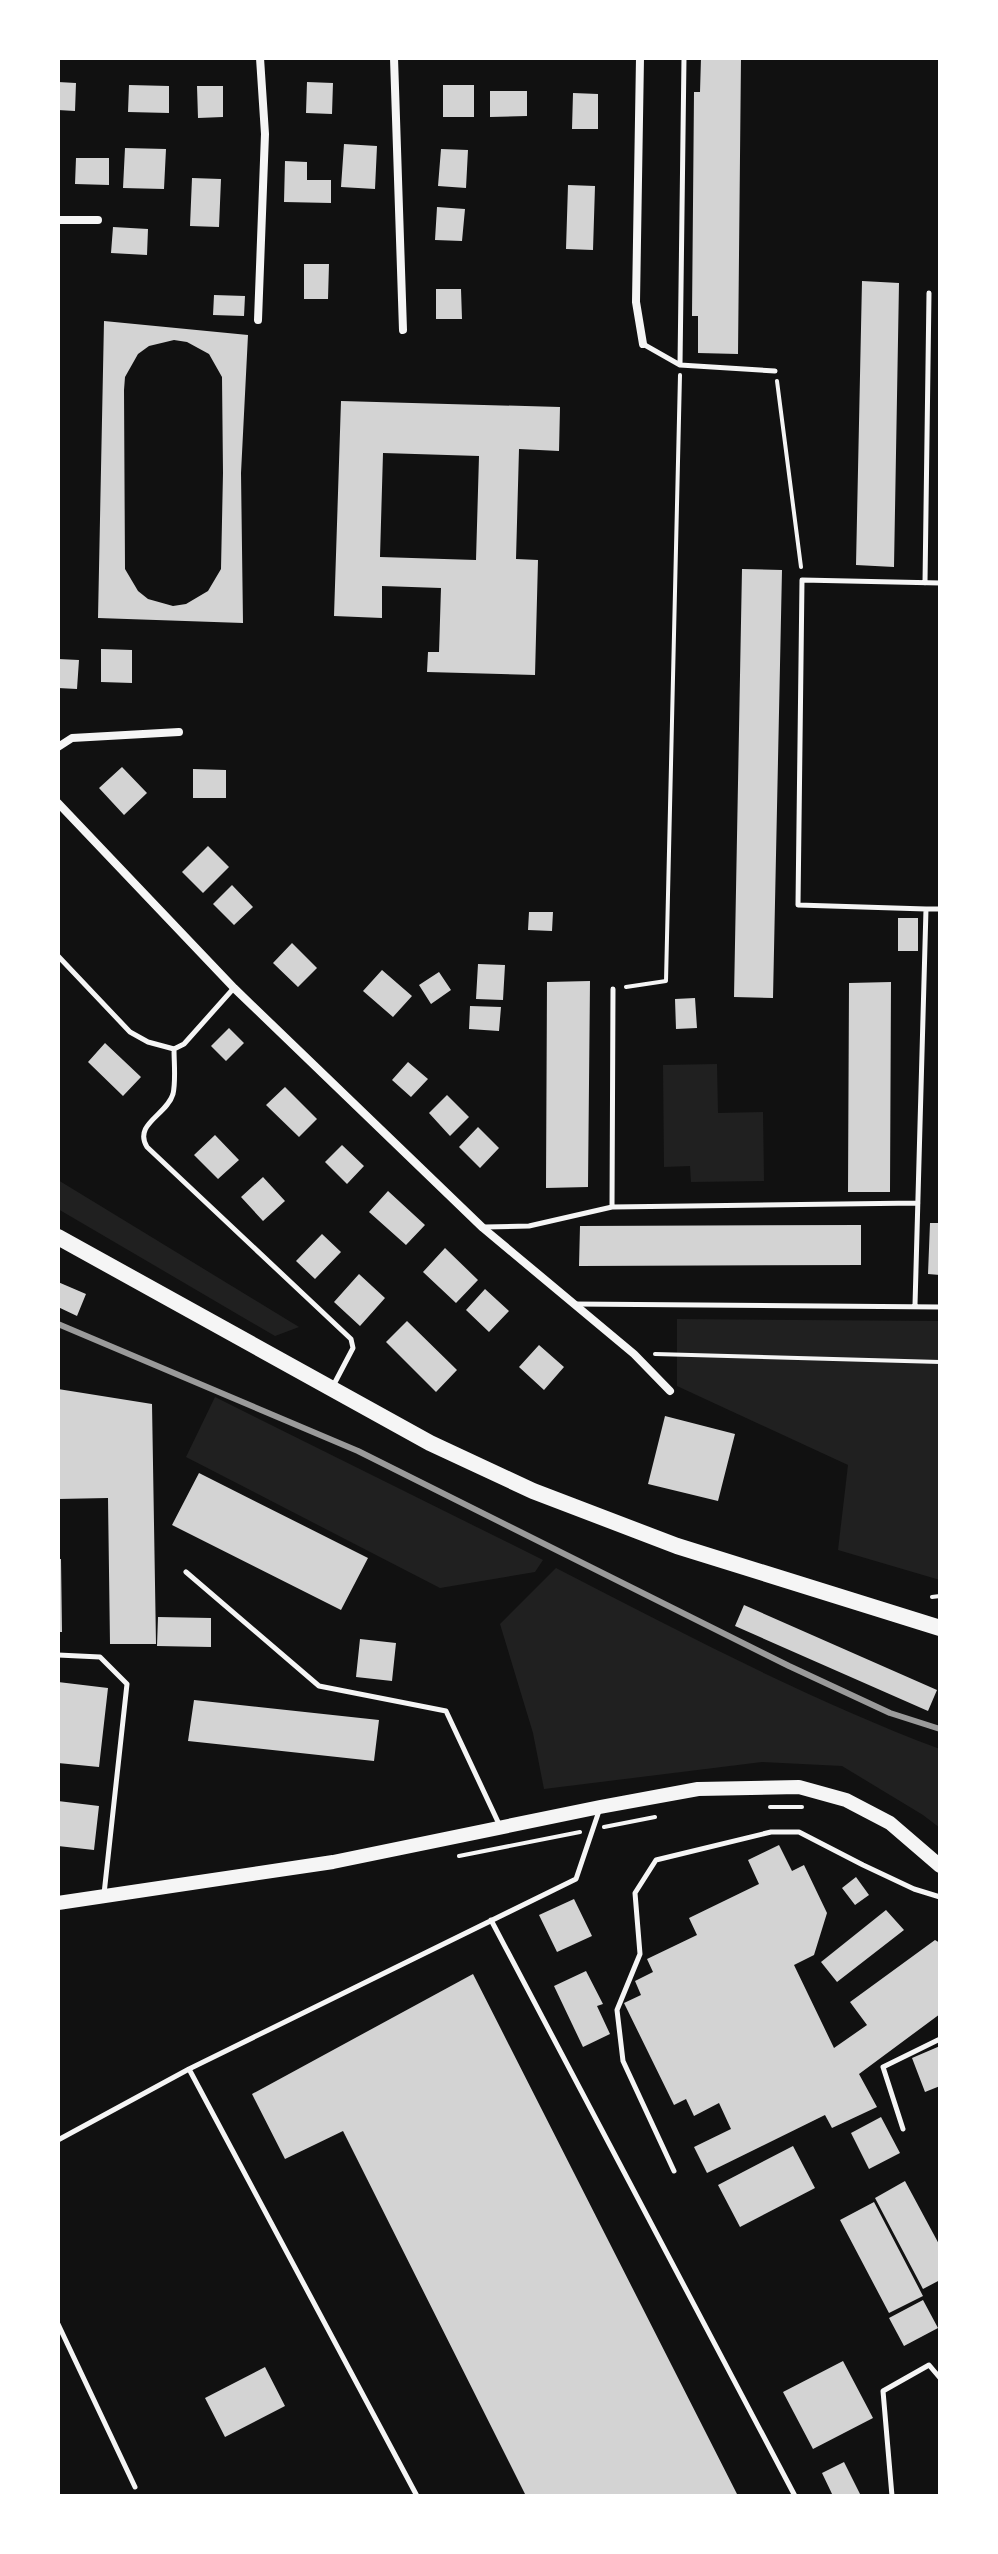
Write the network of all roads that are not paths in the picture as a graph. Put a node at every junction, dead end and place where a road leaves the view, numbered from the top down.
1 (260, 58) edge
2 (394, 58) edge
3 (640, 58) edge
4 (684, 58) edge
5 (58, 220) edge
6 (98, 220) dead end
7 (929, 293) dead end
8 (258, 320) dead end
9 (403, 330) dead end
10 (643, 344) joint
11 (680, 365) junction
12 (775, 371) road end
13 (925, 583) junction
14 (940, 583) edge
15 (179, 732) dead end
16 (58, 747) edge
17 (58, 803) edge
18 (926, 909) junction
19 (940, 909) edge
20 (58, 956) edge
21 (234, 988) junction
22 (613, 989) road end
23 (174, 1049) junction
24 (918, 1203) junction
25 (612, 1207) junction
26 (483, 1228) junction
27 (58, 1237) edge
28 (574, 1304) junction
29 (915, 1305) junction
30 (940, 1307) edge
31 (332, 1389) junction
32 (670, 1391) dead end
33 (186, 1572) dead end
34 (940, 1628) edge
35 (58, 1655) edge
36 (600, 1807) junction
37 (501, 1829) junction
38 (940, 1866) edge
39 (104, 1895) junction
40 (940, 1897) edge
41 (58, 1903) edge
42 (491, 1920) junction
43 (940, 2039) edge
44 (189, 2069) junction
45 (903, 2129) dead end
46 (58, 2140) edge
47 (674, 2171) dead end
48 (58, 2324) edge
49 (940, 2378) edge
50 (135, 2487) dead end
51 (417, 2496) edge
52 (795, 2496) edge
53 (892, 2496) edge

1 - 8 street
2 - 9 street
3 - 10 street
4 - 11 lane
5 - 6 street
7 - 13 lane
10 - 11 lane
11 - 12 lane
13 - 14 lane
13 - 18 lane
15 - 16 street
17 - 21 street
18 - 19 lane
18 - 24 lane
20 - 23 lane
21 - 23 lane
21 - 26 street
22 - 25 lane
23 - 31 lane
24 - 25 lane
24 - 29 lane
25 - 26 lane
26 - 28 street
27 - 31 main road
28 - 29 lane
28 - 32 street
29 - 30 lane
31 - 34 main road
33 - 37 lane
35 - 39 lane
36 - 37 street
36 - 38 street
36 - 42 lane
37 - 39 street
39 - 41 street
40 - 47 lane
42 - 44 lane
42 - 52 lane
43 - 45 lane
44 - 46 lane
44 - 51 lane
48 - 50 lane
49 - 53 lane

